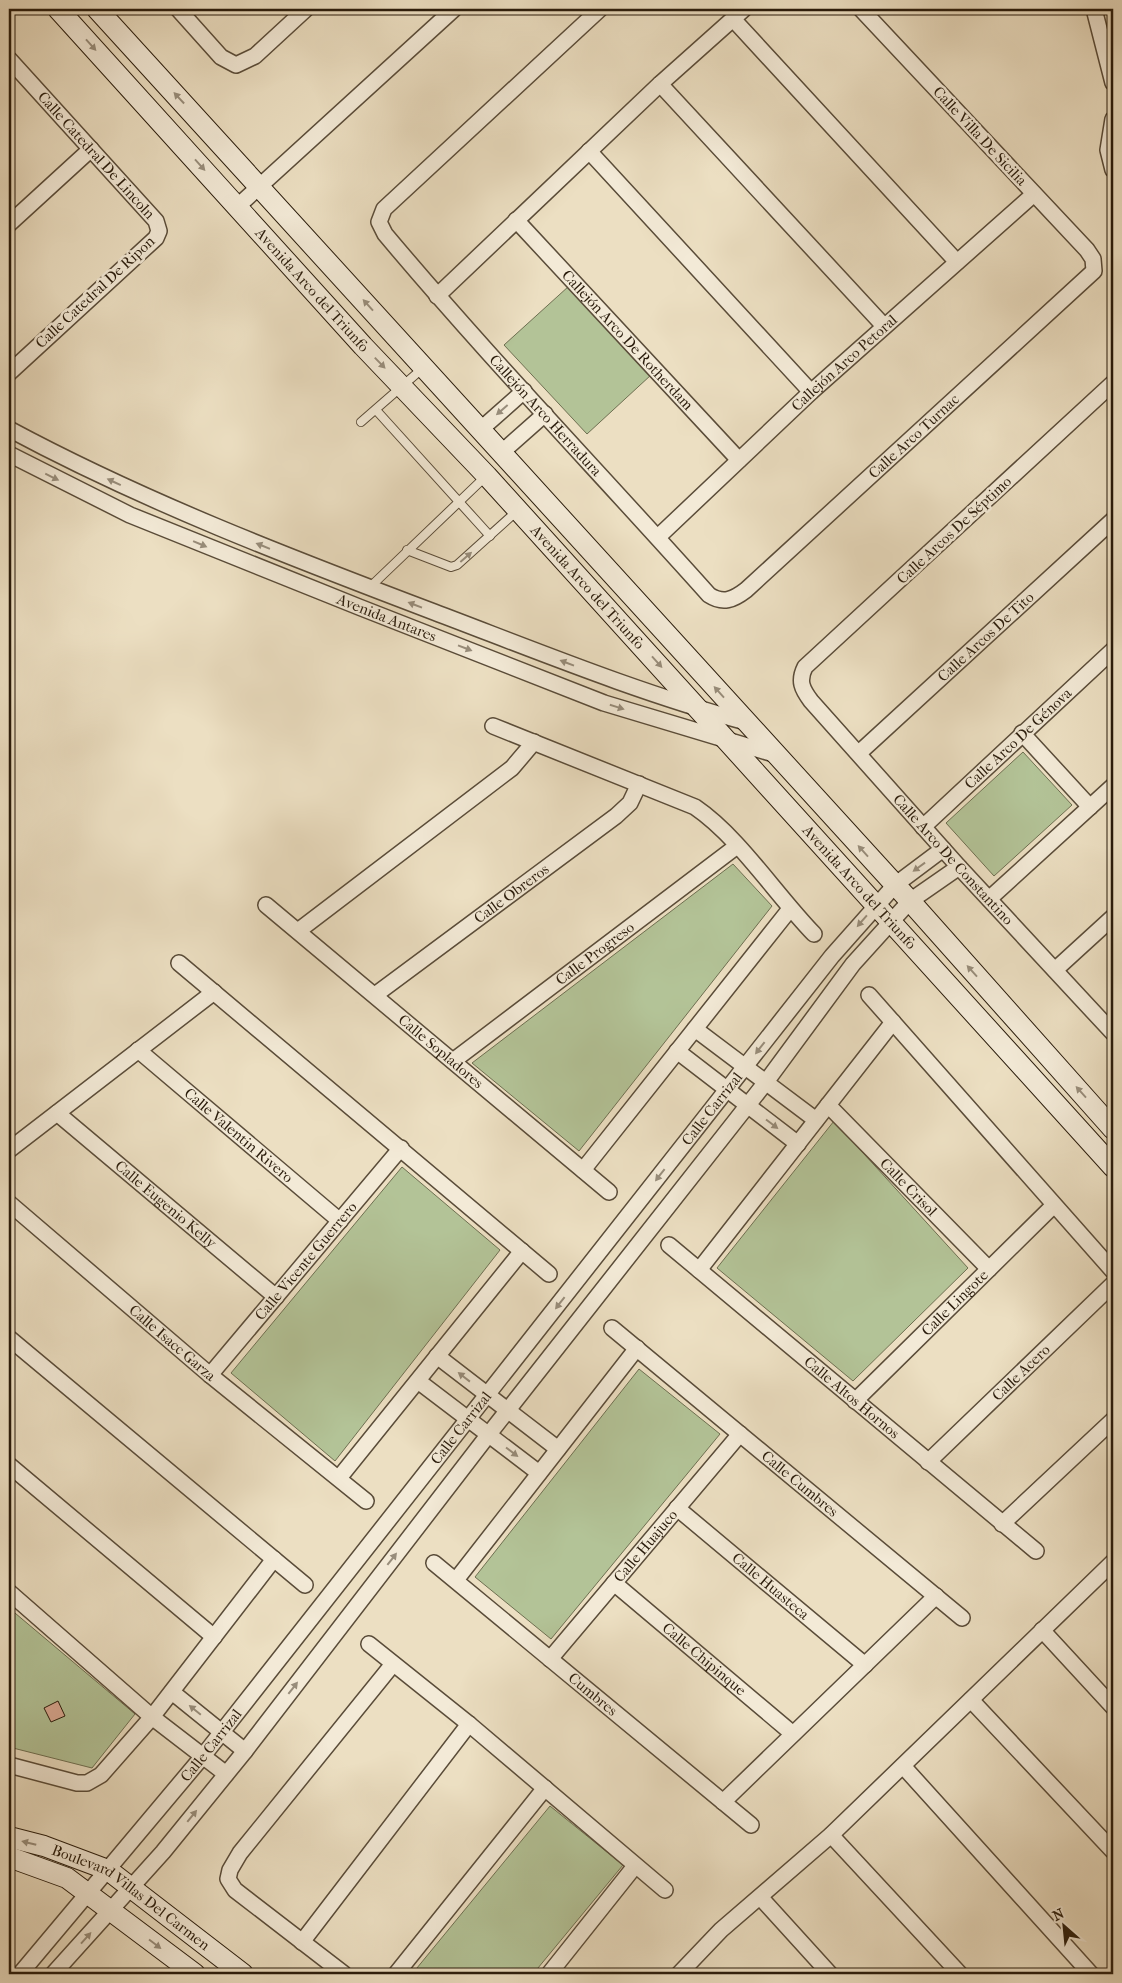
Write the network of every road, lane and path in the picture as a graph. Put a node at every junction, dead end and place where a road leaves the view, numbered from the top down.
1 (58, 9) edge
2 (97, 9) edge
3 (178, 9) edge
4 (306, 9) edge
5 (454, 9) edge
6 (600, 9) edge
7 (862, 9) edge
8 (1094, 9) edge
9 (738, 14) edge
10 (11, 66) edge
11 (1113, 83) edge
12 (660, 84) junction
13 (1113, 119) edge
14 (91, 149) junction
15 (590, 151) junction
16 (1113, 170) edge
17 (260, 186) junction
18 (1034, 194) junction
19 (238, 206) junction
20 (516, 220) junction
21 (9, 224) edge
22 (158, 231) joint
23 (957, 262) junction
24 (1095, 266) joint
25 (437, 296) junction
26 (884, 326) junction
27 (424, 367) junction
28 (9, 373) edge
29 (1113, 383) edge
30 (402, 386) junction
31 (524, 391) junction
32 (811, 392) junction
33 (376, 410) junction
34 (544, 414) junction
35 (361, 422) dead end
36 (9, 429) edge
37 (480, 430) junction
38 (501, 452) junction
39 (9, 454) edge
40 (739, 460) junction
41 (487, 476) junction
42 (458, 501) junction
43 (518, 510) junction
44 (1113, 520) edge
45 (490, 536) junction
46 (658, 537) junction
47 (407, 550) junction
48 (369, 588) junction
49 (726, 601) joint
50 (1113, 650) edge
51 (800, 681) joint
52 (699, 709) junction
53 (746, 722) junction
54 (493, 726) dead end
55 (1022, 733) junction
56 (534, 742) junction
57 (729, 742) junction
58 (859, 753) junction
59 (777, 755) junction
60 (639, 784) junction
61 (1113, 786) edge
62 (1090, 807) junction
63 (923, 827) junction
64 (737, 846) junction
65 (943, 849) junction
66 (959, 867) junction
67 (895, 885) junction
68 (989, 899) junction
69 (910, 901) junction
70 (266, 904) dead end
71 (876, 906) junction
72 (790, 909) junction
73 (1113, 917) edge
74 (890, 922) junction
75 (298, 931) junction
76 (814, 934) dead end
77 (179, 963) dead end
78 (1054, 970) junction
79 (214, 992) junction
80 (375, 995) junction
81 (869, 995) dead end
82 (893, 1022) junction
83 (695, 1028) junction
84 (1113, 1033) edge
85 (138, 1050) junction
86 (677, 1051) junction
87 (452, 1061) junction
88 (746, 1066) junction
89 (766, 1082) junction
90 (727, 1090) junction
91 (828, 1105) junction
92 (748, 1106) junction
93 (57, 1113) junction
94 (816, 1120) junction
95 (1113, 1128) edge
96 (798, 1144) junction
97 (401, 1148) junction
98 (9, 1150) edge
99 (1113, 1167) edge
100 (583, 1170) junction
101 (609, 1192) dead end
102 (9, 1203) edge
103 (1054, 1206) junction
104 (340, 1221) junction
105 (669, 1245) dead end
106 (522, 1251) junction
107 (989, 1269) junction
108 (699, 1270) junction
109 (1113, 1271) edge
110 (549, 1274) dead end
111 (1113, 1284) edge
112 (276, 1298) junction
113 (612, 1328) dead end
114 (9, 1338) edge
115 (637, 1348) junction
116 (437, 1356) junction
117 (210, 1375) junction
118 (418, 1381) junction
119 (488, 1395) junction
120 (855, 1401) junction
121 (507, 1411) junction
122 (469, 1420) junction
123 (1113, 1420) edge
124 (489, 1434) junction
125 (740, 1434) junction
126 (558, 1449) junction
127 (928, 1462) junction
128 (9, 1465) edge
129 (539, 1473) junction
130 (339, 1478) junction
131 (366, 1501) dead end
132 (677, 1508) junction
133 (1002, 1524) junction
134 (1036, 1551) dead end
135 (274, 1559) junction
136 (434, 1563) dead end
137 (1113, 1563) edge
138 (456, 1580) junction
139 (614, 1583) junction
140 (305, 1585) dead end
141 (9, 1592) edge
142 (936, 1596) junction
143 (962, 1618) dead end
144 (1042, 1630) junction
145 (214, 1637) junction
146 (369, 1644) dead end
147 (550, 1659) junction
148 (393, 1664) junction
149 (865, 1665) junction
150 (172, 1692) junction
151 (971, 1700) junction
152 (1113, 1707) edge
153 (152, 1717) junction
154 (469, 1724) junction
155 (221, 1732) junction
156 (793, 1734) junction
157 (245, 1751) junction
158 (203, 1756) junction
159 (9, 1765) edge
160 (903, 1766) junction
161 (226, 1774) junction
162 (545, 1788) junction
163 (723, 1802) junction
164 (751, 1825) dead end
165 (831, 1835) junction
166 (9, 1837) edge
167 (1113, 1851) edge
168 (9, 1858) edge
169 (636, 1866) junction
170 (108, 1870) junction
171 (132, 1886) junction
172 (665, 1890) dead end
173 (88, 1893) junction
174 (761, 1898) junction
175 (110, 1911) junction
176 (302, 1942) junction
177 (27, 1972) edge
178 (53, 1974) edge
179 (195, 1974) edge
180 (243, 1974) edge
181 (344, 1974) edge
182 (396, 1974) edge
183 (548, 1974) edge
184 (679, 1974) edge
185 (830, 1974) edge
186 (960, 1974) edge
187 (1091, 1974) edge

1 -> 19 street, Avenida Arco del Triunfo
17 -> 2 street, Avenida Arco del Triunfo
3 - 4 street
5 - 17 street
6 - 25 street, Callejón Arco Herradura
7 - 18 street, Calle Villa De Sicilia
8 - 11 street
9 - 12 street
9 - 23 street
10 - 14 street, Calle Catedral De Lincoln
12 - 15 street
12 - 26 street
13 - 16 street
14 - 21 street
14 - 22 street, Calle Catedral De Lincoln
15 - 20 street
15 - 32 street
17 - 19 street
27 -> 17 street, Avenida Arco del Triunfo
18 - 23 street, Callejón Arco Petoral
18 - 24 street, Calle Villa De Sicilia
19 -> 30 street, Avenida Arco del Triunfo
20 - 25 street
20 - 40 street, Callejón Arco De Rotherdam
22 - 28 street, Calle Catedral De Ripon
23 - 26 street, Callejón Arco Petoral
24 - 49 street, Calle Arco Turnac
25 - 31 street, Callejón Arco Herradura
26 - 32 street, Callejón Arco Petoral
27 - 30 lane
27 - 37 street, Avenida Arco del Triunfo
29 - 51 street, Calle Arcos De Séptimo
30 - 33 lane
30 - 41 street, Avenida Arco del Triunfo
31 - 34 street, Callejón Arco Herradura
31 -> 37 street
32 - 40 street, Callejón Arco Petoral
33 - 35 lane
33 - 42 lane
34 - 38 street
34 - 46 street, Callejón Arco Herradura
48 -> 36 street, Avenida Antares
37 - 38 street, Avenida Arco del Triunfo
53 -> 38 street, Avenida Arco del Triunfo
39 -> 57 street, Avenida Antares
40 - 46 street, Callejón Arco Petoral
41 - 42 lane
41 - 43 street, Avenida Arco del Triunfo
42 - 45 lane
42 - 47 lane
43 - 45 lane
43 -> 52 street, Avenida Arco del Triunfo
44 - 58 street, Calle Arcos De Tito
47 -> 45 lane
46 - 49 street, Callejón Arco Herradura
47 - 48 lane
52 -> 48 street, Avenida Antares
50 - 55 street, Calle Arco De Génova
51 - 58 street, Calle Arco De Constantino
52 - 53 street, Avenida Antares
52 - 57 street, Avenida Arco del Triunfo
53 - 59 street, Avenida Arco del Triunfo
54 - 56 street
55 - 62 street
55 - 63 street, Calle Arco De Génova
56 - 60 street
56 - 75 street
57 - 59 street, Avenida Antares
57 - 71 street, Avenida Arco del Triunfo
58 - 63 street, Calle Arco De Constantino
67 -> 59 street, Avenida Arco del Triunfo
60 - 64 street
60 - 80 street, Calle Obreros
61 - 62 street
62 - 68 street
63 - 65 street, Calle Arco De Constantino
64 - 72 street
64 - 87 street, Calle Progreso
65 - 66 street, Calle Arco De Constantino
65 -> 67 street, Calle Carrizal
66 - 68 street, Calle Arco De Constantino
66 - 69 street, Calle Carrizal
67 - 69 street, Avenida Arco del Triunfo
67 - 71 street, Calle Carrizal
68 - 78 street, Calle Arco De Constantino
69 - 74 street, Calle Carrizal
95 -> 69 street, Avenida Arco del Triunfo
70 - 75 street, Calle Sopladores
71 - 74 street, Avenida Arco del Triunfo
71 -> 88 street, Calle Carrizal
72 - 76 street
72 - 83 street
73 - 78 street
74 - 89 street, Calle Carrizal
74 - 99 street, Avenida Arco del Triunfo
75 - 80 street, Calle Sopladores
77 - 79 street
78 - 84 street, Calle Arco De Constantino
79 - 85 street
79 - 97 street
80 - 87 street, Calle Sopladores
81 - 82 street
82 - 91 street
82 - 103 street
83 - 86 street
83 - 88 street
85 - 93 street
85 - 104 street, Calle Valentin Rivero
86 - 90 street
86 - 100 street
87 - 100 street, Calle Sopladores
88 - 89 street
88 - 90 street, Calle Carrizal
89 - 92 street, Calle Carrizal
89 - 94 street
90 - 92 street
90 -> 119 street, Calle Carrizal
91 - 94 street
91 - 107 street, Calle Crisol
92 -> 96 street
92 - 121 street, Calle Carrizal
93 - 98 street
93 - 112 street, Calle Eugenio Kelly
94 - 96 street
96 - 108 street
97 - 104 street, Calle Vicente Guerrero
97 - 106 street
100 - 101 street, Calle Sopladores
102 - 117 street, Calle Isacc Garza
103 - 107 street, Calle Lingote
103 - 109 street
104 - 112 street, Calle Vicente Guerrero
105 - 108 street, Calle Altos Hornos
106 - 110 street
106 - 116 street
107 - 120 street, Calle Lingote
108 - 120 street, Calle Altos Hornos
111 - 127 street, Calle Acero
112 - 117 street, Calle Vicente Guerrero
113 - 115 street, Calle Cumbres
114 - 135 street
115 - 125 street, Calle Cumbres
115 - 126 street
116 - 118 street
119 -> 116 street
117 - 130 street, Calle Isacc Garza
118 - 122 street
118 - 130 street
119 - 121 street
119 - 122 street, Calle Carrizal
120 - 127 street, Calle Altos Hornos
121 - 124 street, Calle Carrizal
121 - 126 street
122 - 124 street
122 - 155 street, Calle Carrizal
123 - 133 street
124 -> 129 street
157 -> 124 street, Calle Carrizal
125 - 132 street, Calle Huajuco
125 - 142 street, Calle Cumbres
126 - 129 street
127 - 133 street, Calle Altos Hornos
128 - 145 street
129 - 138 street
130 - 131 street, Calle Isacc Garza
132 - 139 street, Calle Huajuco
132 - 149 street, Calle Huasteca
133 - 134 street, Calle Altos Hornos
135 - 140 street
135 - 145 street
136 - 138 street, Cumbres
137 - 144 street
138 - 147 street, Cumbres
139 - 147 street, Calle Huajuco
139 - 156 street, Calle Chipinque
141 - 153 street
142 - 143 street, Calle Cumbres
142 - 149 street
144 - 151 street
144 - 152 street
145 - 150 street
146 - 148 street
147 - 163 street, Cumbres
148 - 154 street
148 - 176 street
149 - 156 street
150 - 153 street
155 -> 150 street
151 - 160 street
151 - 167 street
153 - 158 street
153 - 159 street
154 - 162 street
154 - 176 street
155 - 157 street
155 - 158 street, Calle Carrizal
156 - 163 street
157 - 161 street, Calle Carrizal
158 - 161 street
158 - 170 street, Calle Carrizal
160 - 165 street
160 - 187 street
171 -> 161 street, Calle Carrizal
162 - 169 street
162 - 182 street
163 - 164 street, Cumbres
165 - 174 street
165 - 186 street
170 -> 166 street, Boulevard Villas Del Carmen
168 - 173 street, Boulevard Villas Del Carmen
169 - 172 street
169 - 183 street
170 - 171 street, Boulevard Villas Del Carmen
170 - 173 street, Calle Carrizal
171 - 175 street, Calle Carrizal
171 - 180 street, Boulevard Villas Del Carmen
173 - 175 street, Boulevard Villas Del Carmen
173 - 177 street, Calle Carrizal
174 - 184 street
174 - 185 street
178 -> 175 street, Calle Carrizal
175 -> 179 street, Boulevard Villas Del Carmen
176 - 181 street

